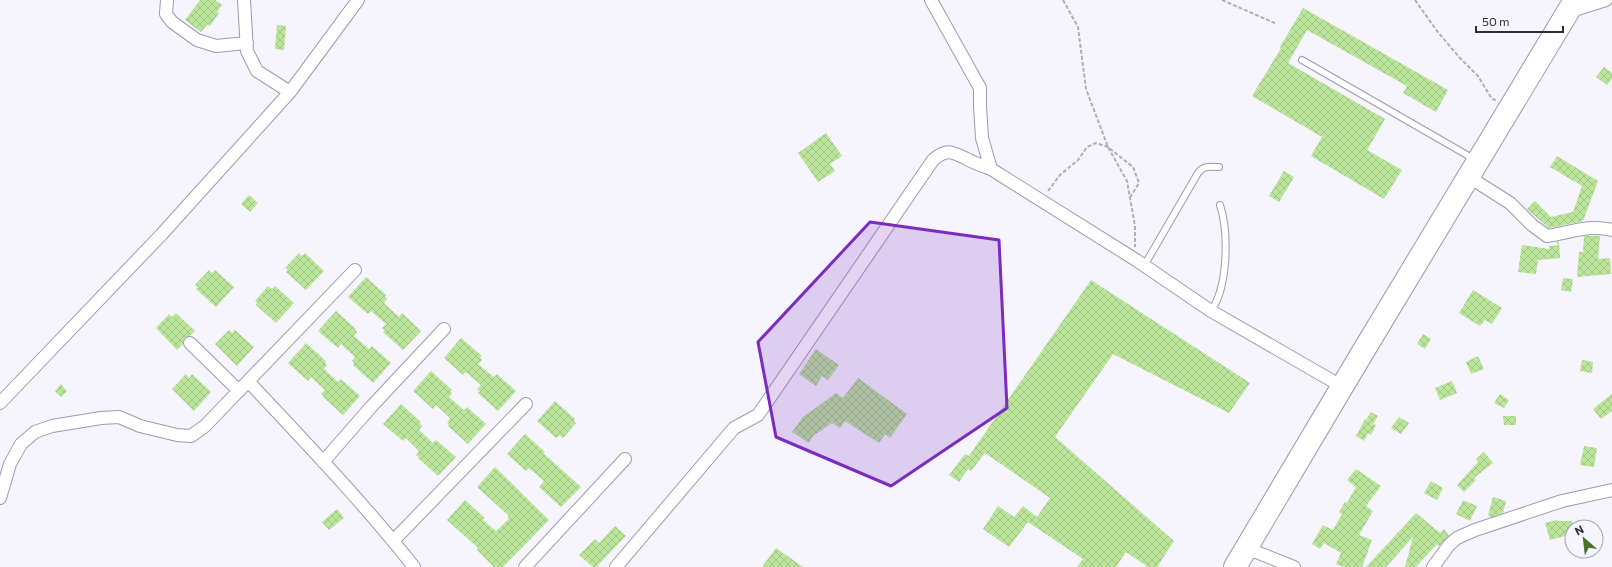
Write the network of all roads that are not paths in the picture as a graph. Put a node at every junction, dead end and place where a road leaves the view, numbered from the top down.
1 (167, 0) edge
2 (244, 0) edge
3 (358, 0) edge
4 (931, 0) edge
5 (1606, 0) edge
6 (1572, 6) edge
7 (247, 43) junction
8 (1302, 60) dead end
9 (290, 92) junction
10 (1219, 167) dead end
11 (991, 168) junction
12 (1474, 169) junction
13 (1220, 205) dead end
14 (1612, 230) edge
15 (1140, 263) junction
16 (355, 270) dead end
17 (1211, 311) junction
18 (444, 329) dead end
19 (190, 343) dead end
20 (248, 381) junction
21 (1343, 387) junction
22 (239, 391) junction
23 (0, 403) edge
24 (526, 404) dead end
25 (625, 459) dead end
26 (323, 462) junction
27 (1612, 490) edge
28 (0, 498) edge
29 (393, 541) junction
30 (1246, 548) junction
31 (414, 567) edge
32 (525, 567) edge
33 (616, 567) edge
34 (1235, 567) edge
35 (1294, 567) edge
36 (1433, 567) edge

1 - 7 street
2 - 7 street
3 - 9 street
4 - 11 street
5 - 6 street
6 - 12 highway
7 - 9 street
8 - 12 lane
9 - 23 street
10 - 15 lane
11 - 15 street
11 - 33 street
12 - 14 street
12 - 21 highway
13 - 17 lane
15 - 17 street
16 - 20 street
17 - 21 street
18 - 26 street
19 - 22 street
20 - 22 street
20 - 26 street
21 - 30 highway
22 - 28 street
24 - 29 street
25 - 32 street
26 - 29 street
27 - 36 street
29 - 31 street
30 - 34 highway
30 - 35 street

